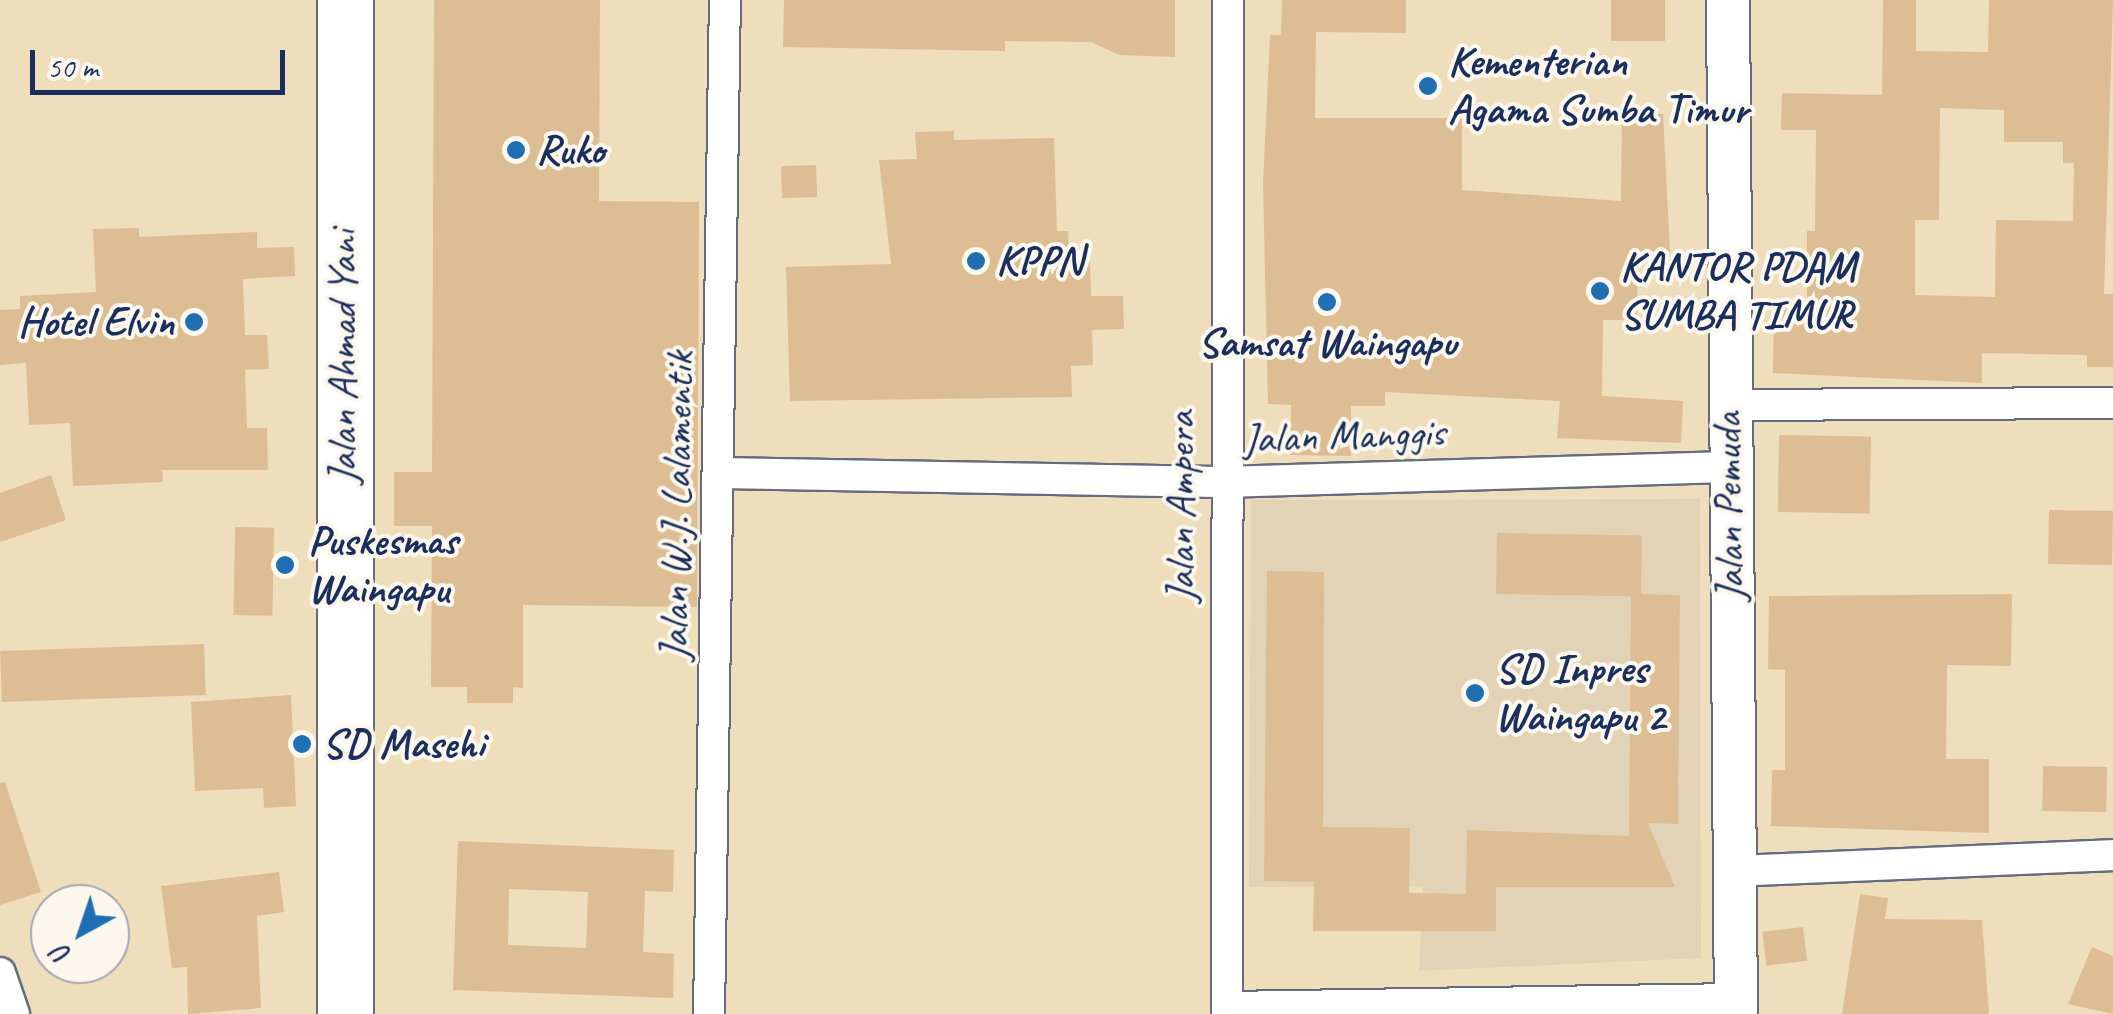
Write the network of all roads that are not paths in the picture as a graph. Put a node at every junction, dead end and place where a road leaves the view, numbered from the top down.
1 (345, 0) edge
2 (725, 0) edge
3 (1228, 0) edge
4 (1728, 0) edge
5 (2113, 402) edge
6 (1728, 405) junction
7 (1728, 467) junction
8 (721, 473) junction
9 (1223, 482) junction
10 (2113, 855) edge
11 (1734, 871) junction
12 (0, 973) edge
13 (1736, 1006) edge
14 (1227, 1011) edge
15 (14, 1014) edge
16 (345, 1014) edge
17 (709, 1014) edge

1 - 16 highway, Jalan Ahmad Yani
2 - 8 street, Jalan W.J. Lalamentik
3 - 9 street, Jalan Ampera
4 - 6 street, Jalan Pemuda
5 - 6 street
6 - 7 street, Jalan Pemuda
7 - 9 street, Jalan Manggis
7 - 11 street, Jalan Pemuda
8 - 9 street, Jalan Manggis
8 - 17 street, Jalan W.J. Lalamentik
9 - 14 street, Jalan Ampera
10 - 11 street
11 - 13 street, Jalan Pemuda
12 - 15 street
13 - 14 street

